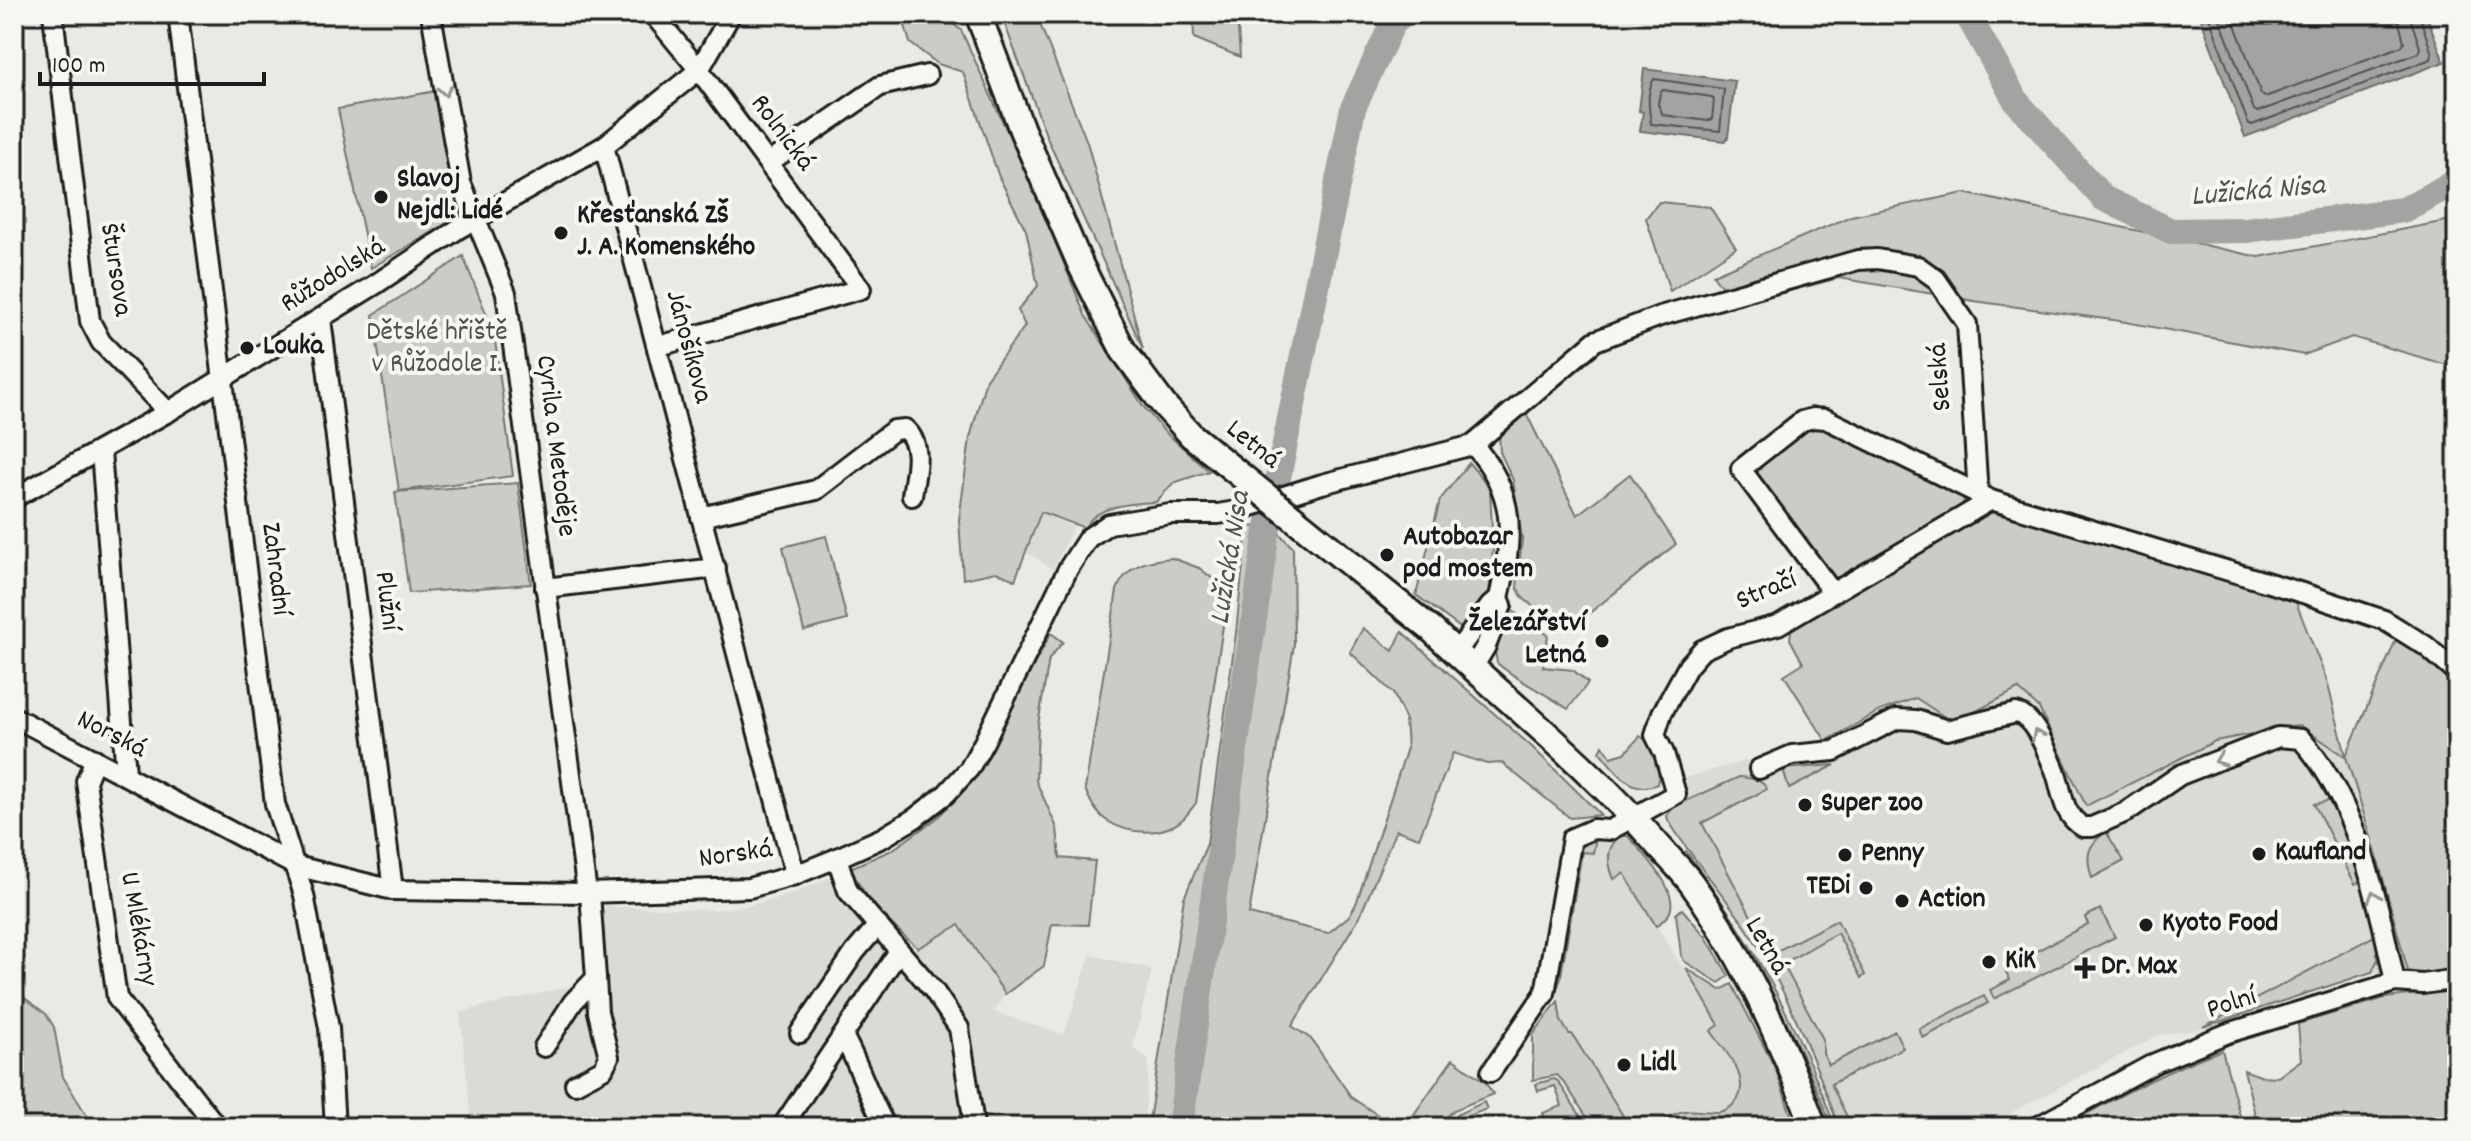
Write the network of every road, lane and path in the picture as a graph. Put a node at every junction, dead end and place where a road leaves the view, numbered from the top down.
1 (53, 14) edge
2 (178, 14) edge
3 (431, 14) edge
4 (653, 14) edge
5 (731, 14) edge
6 (978, 14) edge
7 (699, 70) junction
8 (927, 75) dead end
9 (604, 146) junction
10 (768, 163) junction
11 (477, 220) junction
12 (321, 319) junction
13 (659, 346) junction
14 (222, 378) junction
15 (168, 412) junction
16 (1473, 445) junction
17 (101, 451) junction
18 (1322, 484) joint
19 (912, 496) dead end
20 (14, 498) edge
21 (1984, 498) junction
22 (701, 517) junction
23 (716, 568) junction
24 (545, 588) junction
25 (1833, 593) junction
26 (1465, 660) junction
27 (2457, 673) edge
28 (14, 717) edge
29 (95, 759) junction
30 (1759, 769) dead end
31 (126, 774) junction
32 (1633, 815) junction
33 (837, 858) junction
34 (296, 866) junction
35 (795, 875) junction
36 (393, 890) junction
37 (588, 893) junction
38 (878, 925) junction
39 (899, 951) junction
40 (596, 978) junction
41 (2457, 979) edge
42 (2395, 982) junction
43 (800, 1033) dead end
44 (843, 1036) junction
45 (544, 1047) dead end
46 (1491, 1072) dead end
47 (575, 1084) dead end
48 (974, 1124) dead end
49 (217, 1127) edge
50 (335, 1127) edge
51 (782, 1127) edge
52 (886, 1127) edge
53 (1814, 1127) edge
54 (2037, 1127) edge

1 - 15 street, Štursova
2 - 14 street, Zahradní
3 -> 11 street, Cyrila a Metoděje
4 - 7 street, Rolnická
5 - 7 street, Růžodolská
6 - 26 street, Letná, bridge
7 - 9 street, Růžodolská
7 - 10 street, Rolnická
8 - 10 street
9 - 11 street, Růžodolská
9 - 13 street, Jánošíkova
10 - 13 street, Rolnická
11 - 12 street, Růžodolská
11 - 24 street, Cyrila a Metoděje
12 - 14 street, Růžodolská
12 - 36 street, Plužní
13 - 22 street, Jánošíkova
14 - 15 street, Růžodolská
14 - 34 street, Zahradní
15 - 17 street, Růžodolská
16 - 18 street, Selská
16 - 21 street, Selská
16 - 26 street
17 - 20 street, Růžodolská
17 - 31 street
18 - 33 street, Norská
19 - 22 street
21 - 25 street, Stračí
21 - 25 street
21 - 27 street
22 - 23 street, Jánošíkova
23 - 24 street
23 - 35 street, Jánošíkova
24 - 37 street, Cyrila a Metoděje
25 - 32 street, Stračí
26 - 32 street, Letná
28 - 29 street, Norská
29 - 31 street, Norská
29 - 49 street, U Mlékárny
42 -> 30 street
31 - 34 street, Norská
32 - 46 street
32 - 53 street, Letná
33 - 35 street, Norská
33 - 38 street
34 - 36 street, Norská
34 - 50 street, Zahradní
35 - 37 street, Norská
36 - 37 street, Norská
37 - 40 street, Cyrila a Metoděje
38 - 39 street
38 - 43 street
39 - 44 street
39 - 48 street
40 - 45 street
40 - 47 street, Cyrila a Metoděje
41 - 42 street, Polní
42 - 54 street, Polní
44 - 51 street
44 - 52 street

